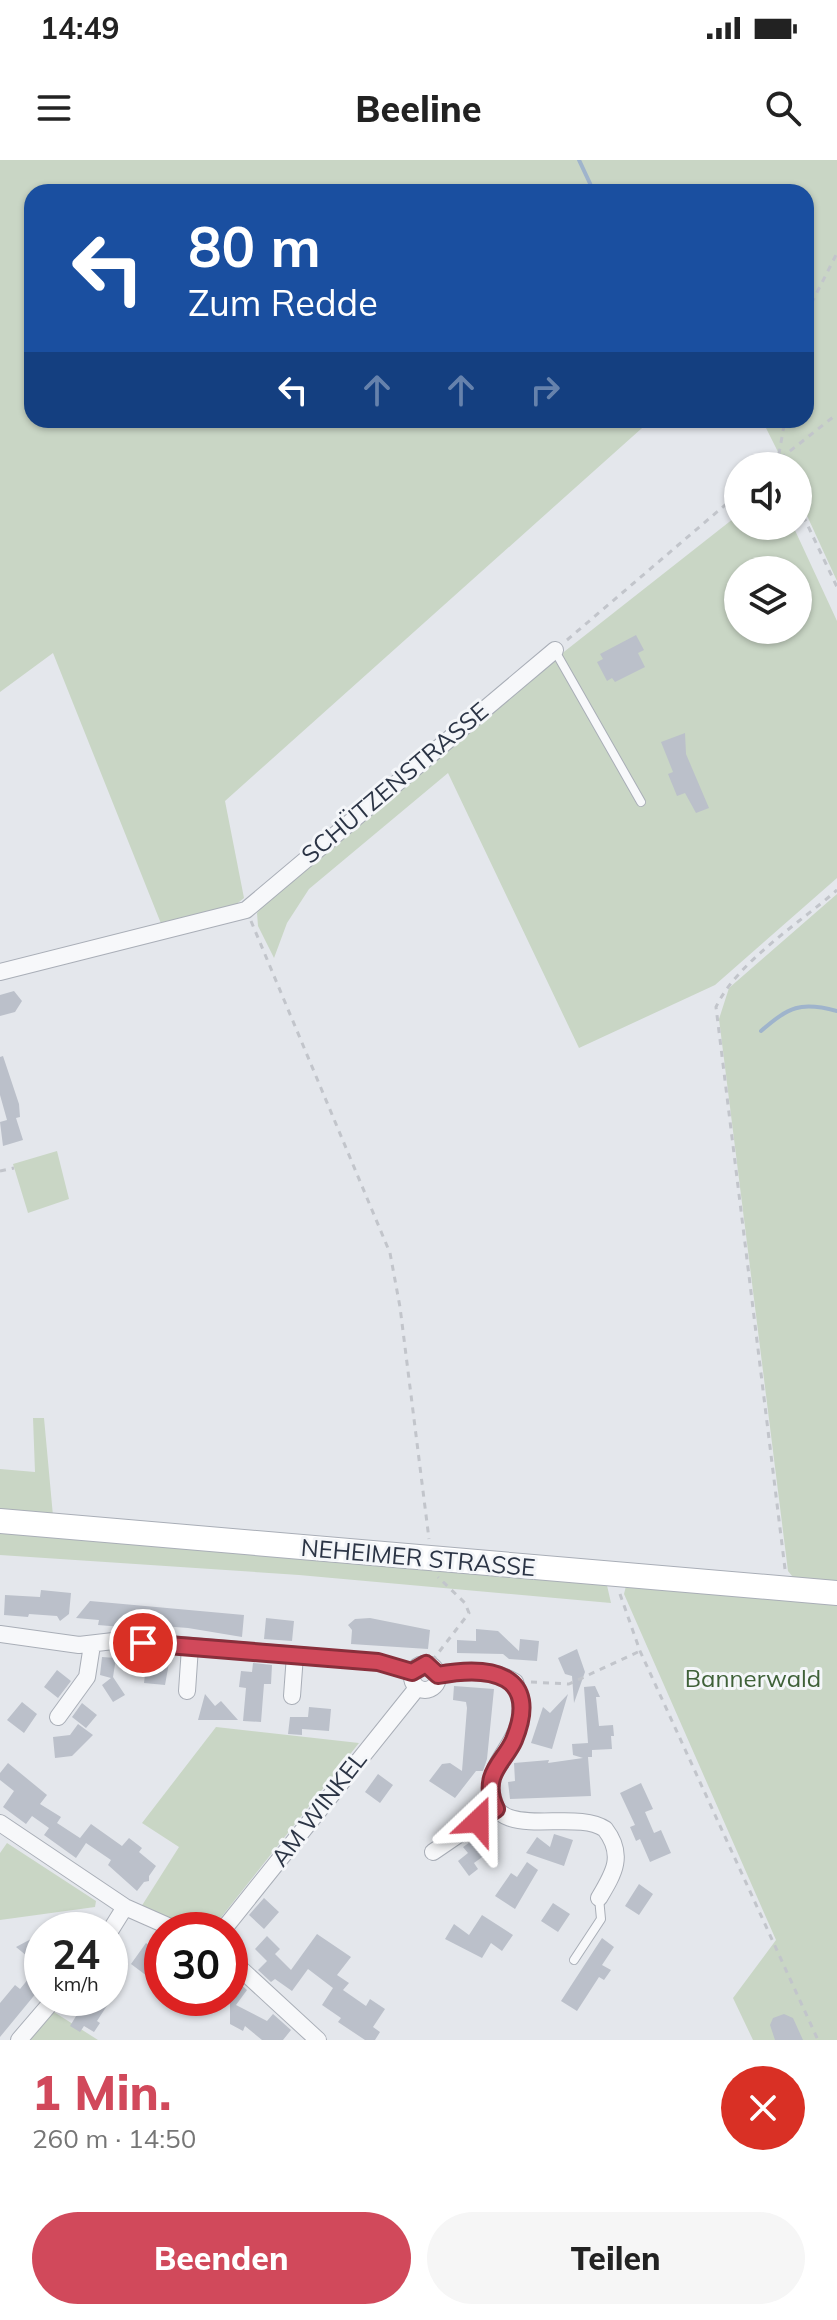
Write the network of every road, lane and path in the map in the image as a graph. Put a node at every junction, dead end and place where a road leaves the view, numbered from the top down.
1 (837, 253) edge
2 (814, 298) edge
3 (837, 414) edge
4 (784, 428) edge
5 (779, 452) edge
6 (787, 452) edge
7 (724, 506) edge
8 (812, 534) edge
9 (837, 587) edge
10 (555, 650) junction
11 (641, 802) dead end
12 (837, 890) edge
13 (246, 910) junction
14 (0, 972) edge
15 (14, 1168) dead end
16 (0, 1171) edge
17 (0, 1521) edge
18 (432, 1560) junction
19 (617, 1574) junction
20 (788, 1589) junction
21 (837, 1593) edge
22 (0, 1634) edge
23 (92, 1645) junction
24 (190, 1647) junction
25 (640, 1651) junction
26 (295, 1655) junction
27 (434, 1670) junction
28 (414, 1680) junction
29 (515, 1682) junction
30 (187, 1691) dead end
31 (292, 1696) dead end
32 (58, 1717) dead end
33 (496, 1809) junction
34 (0, 1823) edge
35 (433, 1852) dead end
36 (599, 1898) joint
37 (125, 1907) junction
38 (122, 1912) edge
39 (237, 1912) edge
40 (144, 1915) edge
41 (574, 1960) dead end
42 (248, 1976) edge
43 (40, 2016) edge
44 (19, 2040) edge
45 (318, 2040) edge
46 (818, 2040) edge

1 - 2 path
3 - 6 path
4 - 5 path
7 - 10 path
8 - 9 path
10 - 11 lane
10 - 13 street, SCHÜTZENSTRASSE
12 - 20 path
13 - 14 street, SCHÜTZENSTRASSE
13 - 18 path
15 - 16 path
17 - 18 main road, NEHEIMER STRASSE
18 - 19 main road, NEHEIMER STRASSE
18 - 27 path
19 - 20 main road, NEHEIMER STRASSE
19 - 25 path
20 - 21 main road, NEHEIMER STRASSE
22 - 23 street
23 - 24 street
23 - 32 street
24 - 26 street
24 - 30 street
25 - 29 path
25 - 46 path
26 - 28 street
26 - 31 street
27 - 28 street
27 - 28 street
27 - 29 street
28 - 39 street, AM WINKEL
29 - 33 street
33 - 35 street
33 - 36 street
34 - 37 street
36 - 41 lane
37 - 38 street
37 - 40 street
42 - 45 street
43 - 44 street

